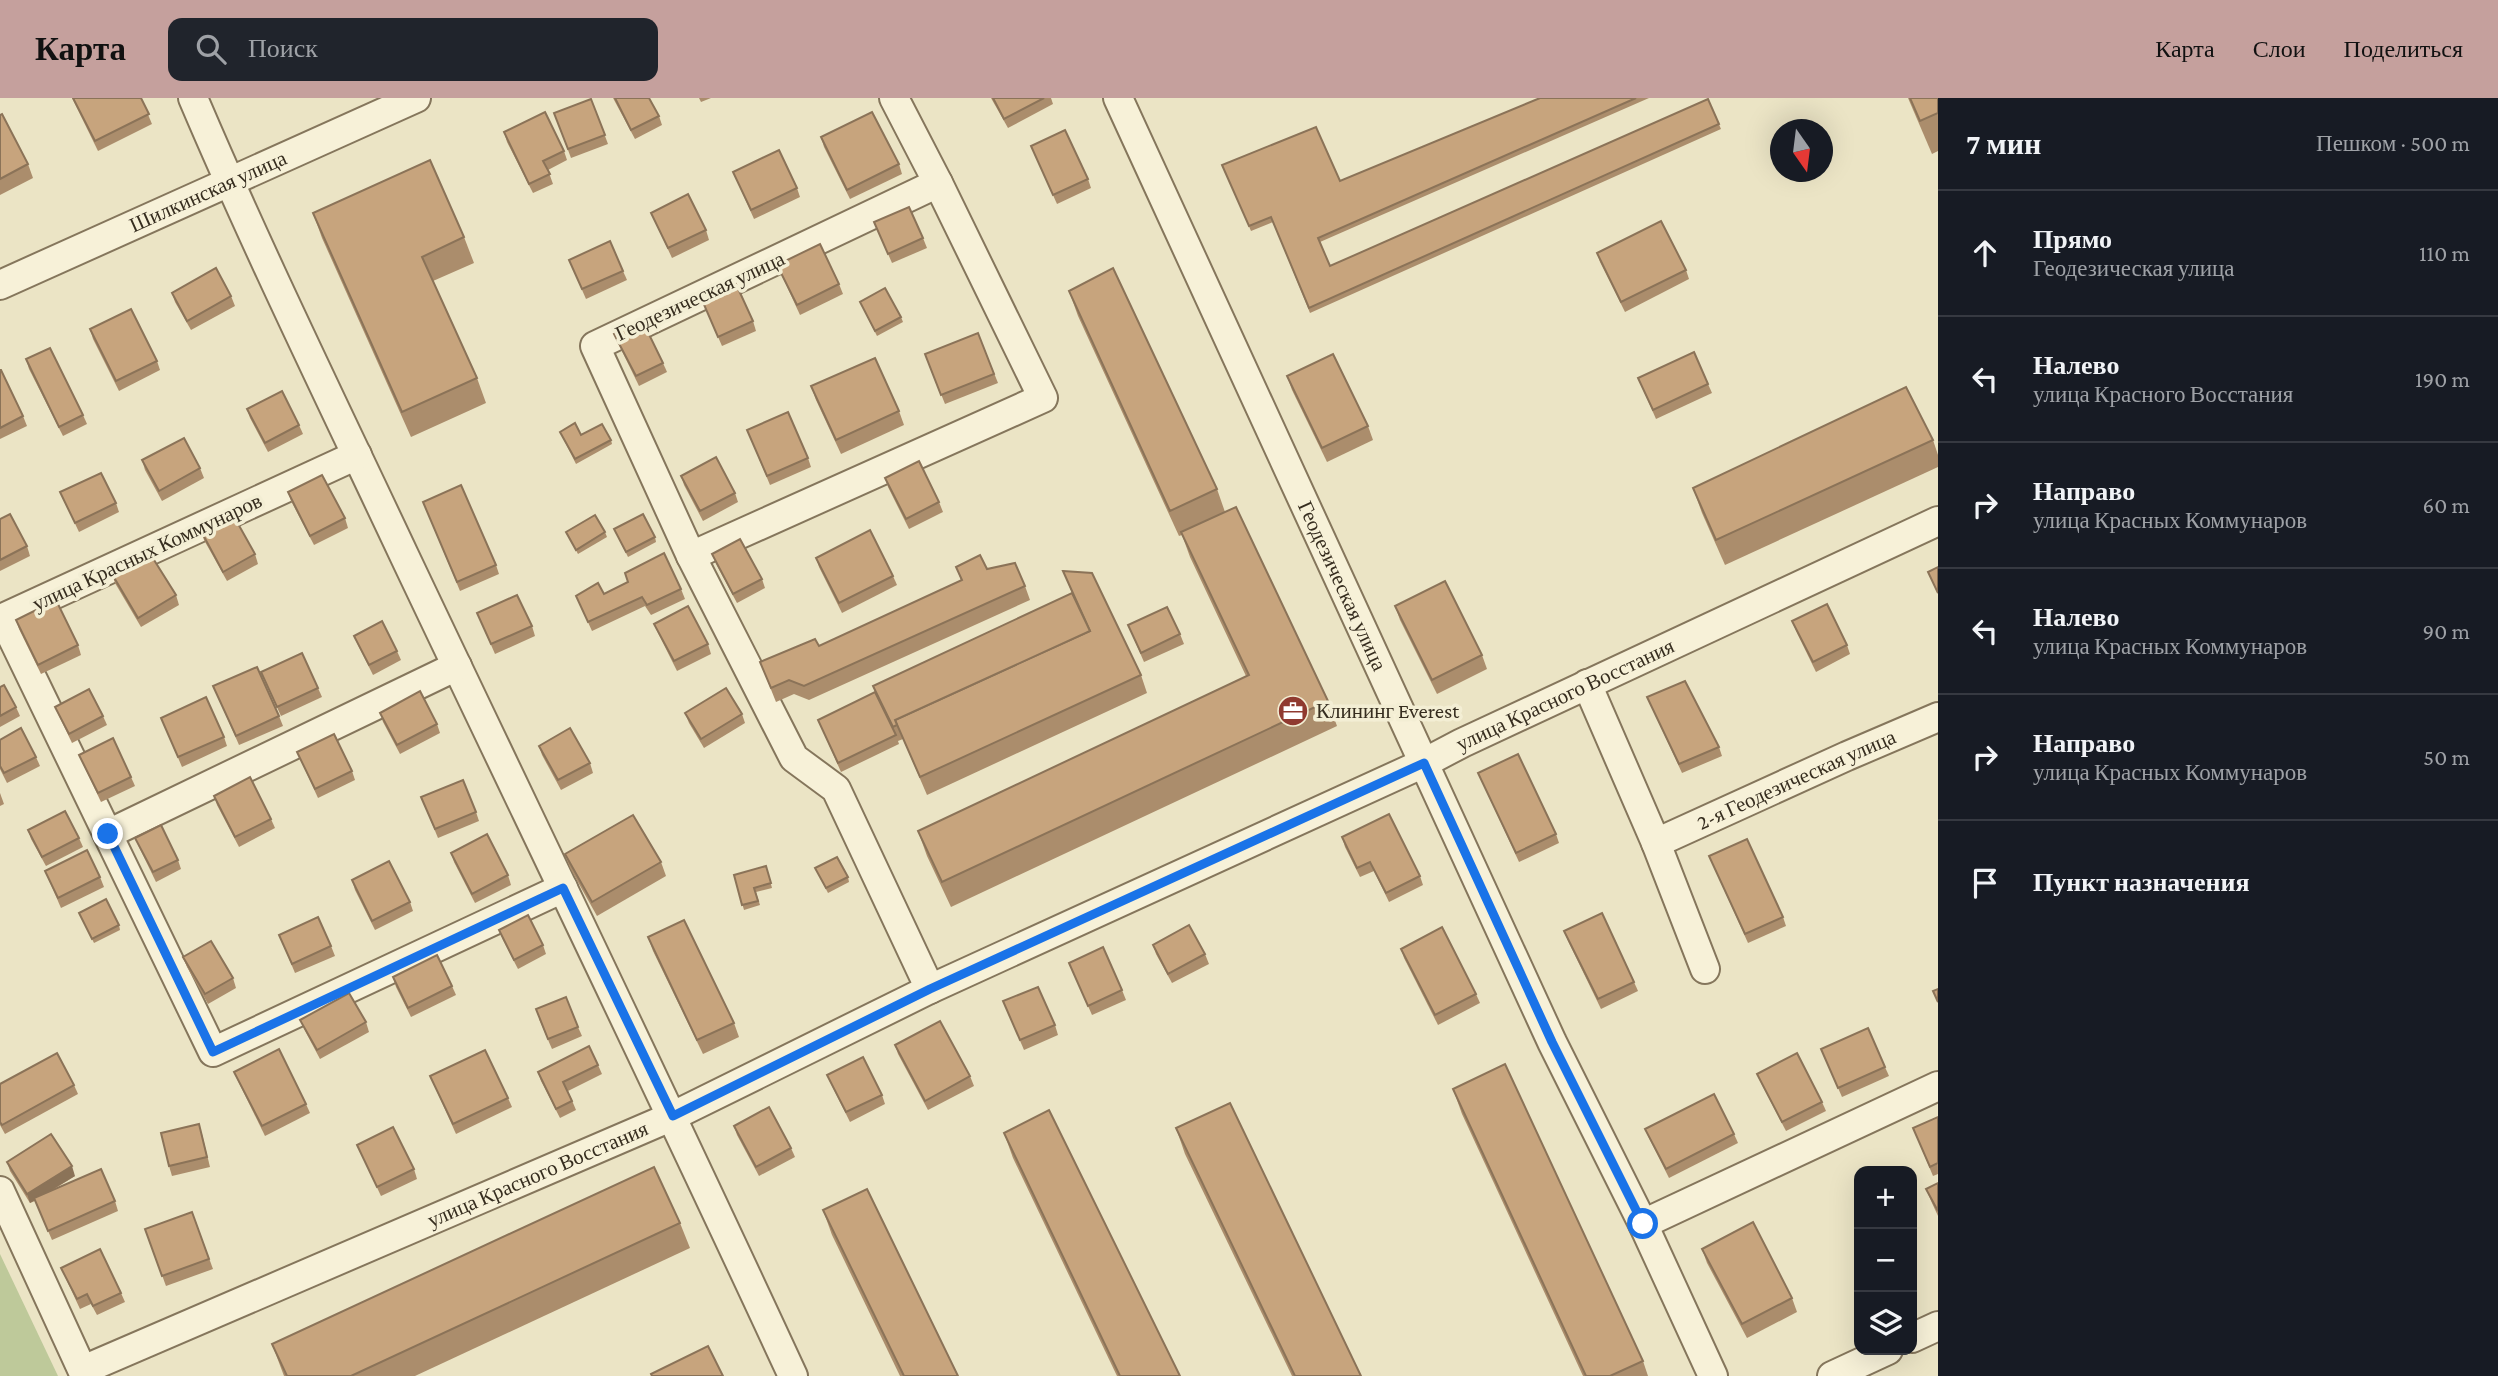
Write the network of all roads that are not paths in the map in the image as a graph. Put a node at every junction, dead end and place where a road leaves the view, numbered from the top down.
1 (193, 98) edge
2 (416, 98) edge
3 (894, 98) edge
4 (1118, 98) edge
5 (229, 182) junction
6 (938, 183) junction
7 (0, 285) edge
8 (357, 455) junction
9 (1938, 521) edge
10 (691, 556) junction
11 (457, 666) junction
12 (1587, 684) junction
13 (1938, 717) edge
14 (1424, 763) junction
15 (108, 834) junction
16 (1656, 843) junction
17 (563, 888) junction
18 (1705, 970) dead end
19 (930, 989) junction
20 (1938, 1086) edge
21 (673, 1116) junction
22 (0, 1191) edge
23 (1643, 1224) junction
24 (1938, 1326) edge
25 (1917, 1336) edge
26 (1877, 1355) edge
27 (84, 1373) edge
28 (793, 1376) edge
29 (1713, 1376) edge
30 (1832, 1376) edge

1 - 5 street
2 - 5 street, Шилкинская улица
3 - 6 street
4 - 14 street, Геодезическая улица
5 - 7 street, Шилкинская улица
5 - 8 street
6 - 10 street, Геодезическая улица
6 - 10 street
8 - 11 street
8 - 15 street, улица Красных Коммунаров
9 - 12 street, улица Красного Восстания
10 - 19 street, Геодезическая улица
11 - 15 street
11 - 17 street
12 - 14 street, улица Красного Восстания
12 - 16 street
13 - 16 street, 2-я Геодезическая улица
14 - 19 street, улица Красного Восстания
14 - 23 street, Геодезическая улица
15 - 17 street, улица Красных Коммунаров
16 - 18 street
17 - 21 street
19 - 21 street, улица Красного Восстания
20 - 23 street
21 - 27 street, улица Красного Восстания
21 - 28 street
22 - 27 street
23 - 29 street, Геодезическая улица
24 - 25 street
26 - 30 street

